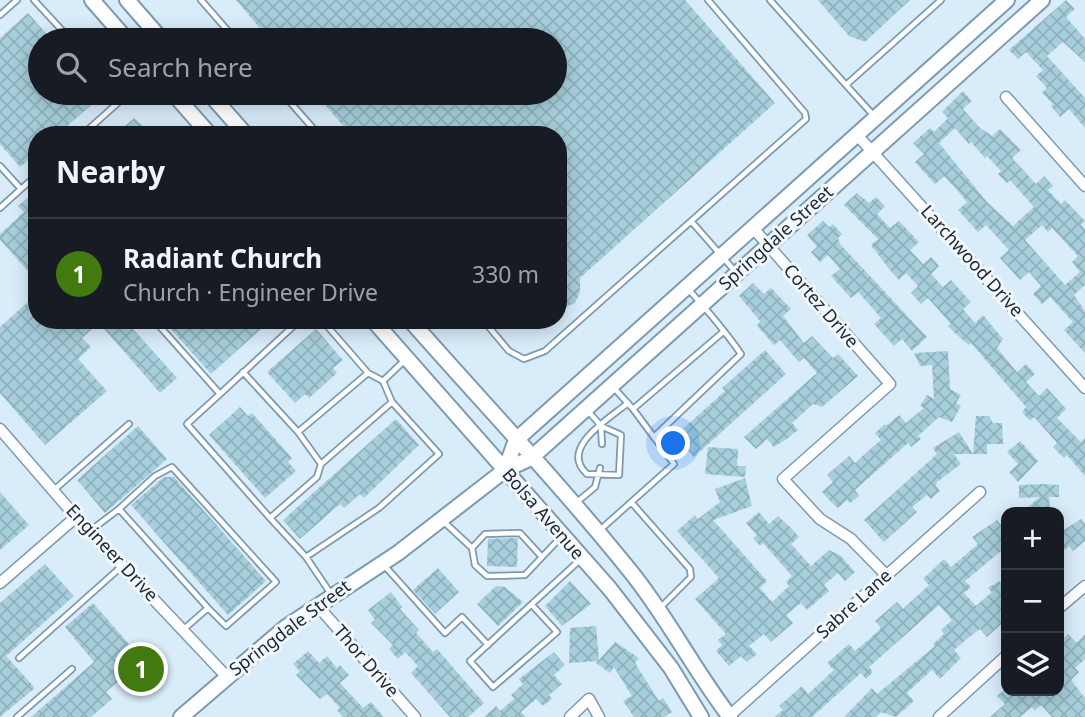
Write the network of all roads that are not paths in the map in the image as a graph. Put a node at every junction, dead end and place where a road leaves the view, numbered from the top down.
1 (17, 0) edge
2 (34, 0) edge
3 (92, 0) edge
4 (127, 0) edge
5 (201, 0) edge
6 (708, 0) edge
7 (770, 0) edge
8 (941, 0) edge
9 (1007, 0) edge
10 (1042, 0) edge
11 (0, 15) edge
12 (60, 28) edge
13 (116, 28) edge
14 (152, 28) edge
15 (226, 28) edge
16 (846, 85) junction
17 (1006, 97) dead end
18 (116, 105) edge
19 (183, 105) edge
20 (220, 105) edge
21 (293, 105) edge
22 (876, 119) junction
23 (92, 126) edge
24 (201, 126) edge
25 (238, 126) edge
26 (311, 126) edge
27 (858, 136) junction
28 (874, 151) junction
29 (0, 166) edge
30 (28, 183) edge
31 (1085, 186) edge
32 (21, 189) junction
33 (0, 208) edge
34 (691, 221) junction
35 (753, 228) junction
36 (768, 245) junction
37 (721, 256) junction
38 (737, 273) junction
39 (686, 287) junction
40 (702, 304) junction
41 (162, 329) edge
42 (290, 329) edge
43 (330, 329) edge
44 (381, 329) edge
45 (418, 329) edge
46 (491, 329) edge
47 (723, 332) junction
48 (407, 359) junction
49 (243, 372) junction
50 (368, 373) junction
51 (383, 382) junction
52 (611, 385) junction
53 (1085, 388) edge
54 (220, 394) junction
55 (392, 402) junction
56 (628, 403) junction
57 (586, 408) junction
58 (633, 409) junction
59 (129, 424) dead end
60 (601, 426) junction
61 (0, 429) edge
62 (298, 432) junction
63 (655, 436) junction
64 (516, 440) junction
65 (602, 444) dead end
66 (531, 458) junction
67 (321, 464) junction
68 (505, 470) junction
69 (600, 471) junction
70 (54, 490) junction
71 (980, 492) dead end
72 (632, 503) junction
73 (573, 505) junction
74 (119, 509) junction
75 (76, 517) junction
76 (270, 518) junction
77 (441, 520) junction
78 (90, 531) junction
79 (597, 533) junction
80 (563, 536) junction
81 (472, 548) junction
82 (306, 557) junction
83 (542, 557) junction
84 (582, 558) junction
85 (383, 564) junction
86 (122, 565) junction
87 (886, 575) junction
88 (0, 583) edge
89 (1083, 591) edge
90 (331, 594) junction
91 (1064, 604) edge
92 (317, 605) junction
93 (532, 605) junction
94 (208, 608) junction
95 (659, 609) junction
96 (183, 630) junction
97 (488, 645) junction
98 (19, 658) dead end
99 (1001, 661) edge
100 (72, 669) dead end
101 (226, 676) junction
102 (17, 717) edge
103 (181, 717) edge
104 (415, 717) edge
105 (570, 717) edge
106 (599, 717) edge
107 (701, 717) edge
108 (729, 717) edge
109 (939, 717) edge

1 - 11 lane
2 - 12 lane
3 - 13 main road
4 - 14 main road
5 - 15 lane
6 - 34 lane
7 - 16 lane
8 - 16 lane
9 - 22 main road, Springdale Street
10 - 28 main road, Springdale Street
16 - 22 lane
17 - 31 street
18 - 23 lane
19 - 24 main road
20 - 25 main road
21 - 26 lane
22 - 27 main road, Springdale Street
27 - 28 street, Larchwood Drive
27 - 35 main road, Springdale Street
28 - 36 main road, Springdale Street
28 - 53 street, Larchwood Drive
29 - 32 lane
30 - 32 lane
32 - 33 lane
34 - 37 lane
34 - 46 lane
35 - 36 street, Cortez Drive
35 - 37 main road, Springdale Street
36 - 38 main road, Springdale Street
36 - 87 street, Cortez Drive
37 - 38 lane
37 - 39 main road, Springdale Street
38 - 40 main road, Springdale Street
39 - 40 lane
39 - 64 main road, Springdale Street
40 - 47 lane
40 - 52 main road, Springdale Street
41 - 54 lane
42 - 49 lane
43 - 50 lane
44 - 48 main road, Bolsa Avenue
45 - 64 main road, Bolsa Avenue
47 - 58 lane
47 - 63 lane
48 - 51 lane
48 - 68 main road, Bolsa Avenue
49 - 54 lane
49 - 62 lane
50 - 51 lane
50 - 62 lane
51 - 55 lane
52 - 56 lane
52 - 57 main road, Springdale Street
54 - 76 lane
55 - 67 lane
55 - 82 lane
56 - 58 lane
56 - 60 lane
57 - 60 lane
57 - 66 main road, Springdale Street
58 - 63 lane
59 - 70 lane
60 - 65 lane
60 - 69 lane
60 - 69 lane
61 - 70 street, Engineer Drive
62 - 67 lane
63 - 72 lane
64 - 66 main road, Bolsa Avenue
64 - 68 main road, Springdale Street
66 - 68 main road, Springdale Street
66 - 73 main road, Bolsa Avenue
67 - 76 lane
68 - 77 main road, Springdale Street
68 - 80 main road, Bolsa Avenue
69 - 73 lane
70 - 75 street, Engineer Drive
71 - 87 street, Sabre Lane
72 - 79 lane
72 - 95 lane
73 - 79 main road, Bolsa Avenue
74 - 78 lane
74 - 94 lane
74 - 94 lane
75 - 78 street, Engineer Drive
75 - 88 street
76 - 82 lane
77 - 81 lane
77 - 85 main road, Springdale Street
78 - 86 street, Engineer Drive
79 - 95 main road, Bolsa Avenue
80 - 83 lane
80 - 84 main road, Bolsa Avenue
81 - 83 lane
81 - 83 lane
82 - 90 lane
84 - 93 lane
84 - 107 main road, Bolsa Avenue
85 - 90 main road, Springdale Street
85 - 97 lane
86 - 96 street, Engineer Drive
86 - 98 lane
87 - 108 street, Sabre Lane
89 - 91 street
90 - 92 main road, Springdale Street
92 - 101 main road, Springdale Street
92 - 104 street, Thor Drive
93 - 97 lane
93 - 97 lane
94 - 96 lane
95 - 108 main road, Bolsa Avenue
96 - 101 street, Engineer Drive
99 - 109 street
100 - 102 lane
101 - 103 main road, Springdale Street
105 - 106 street

